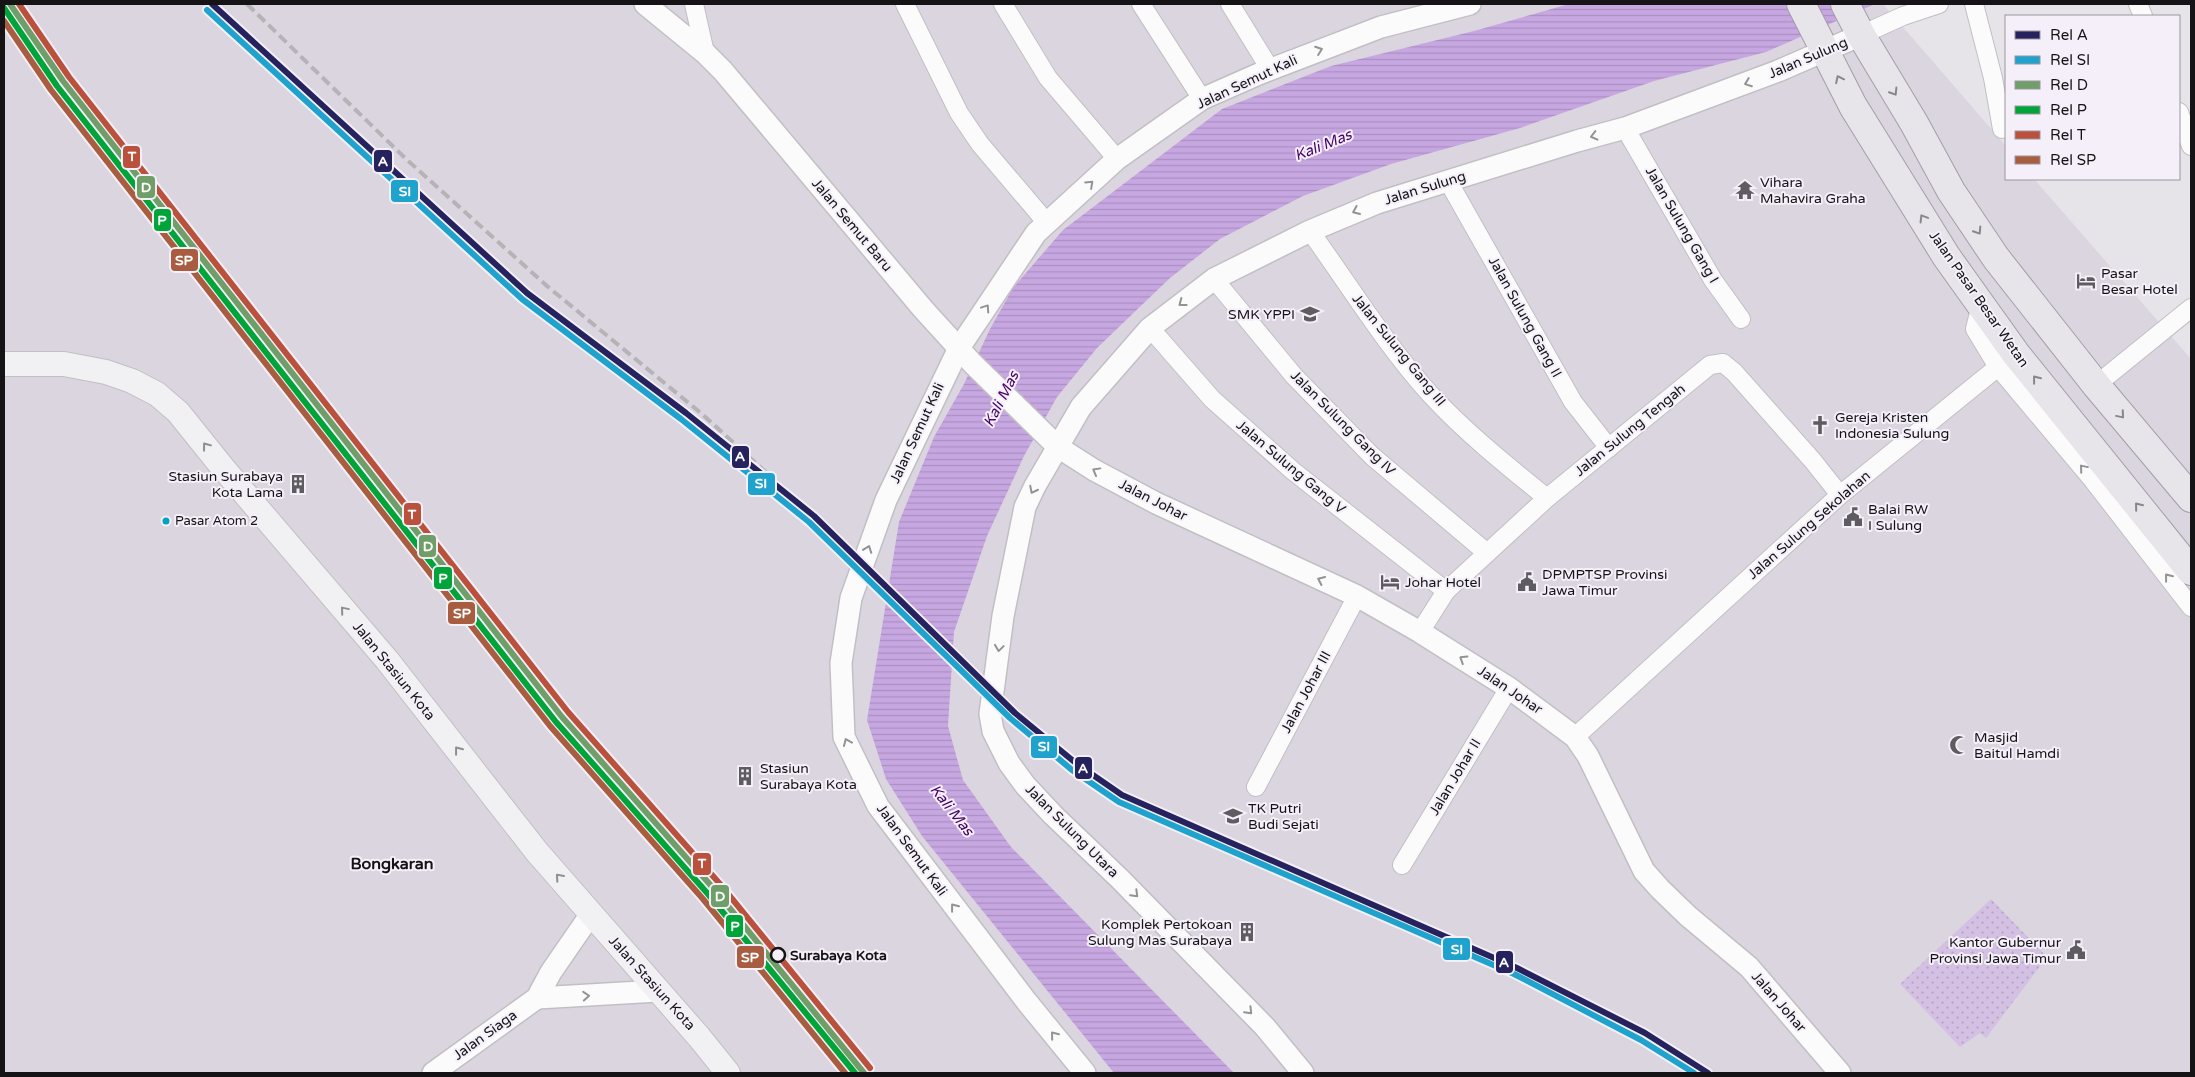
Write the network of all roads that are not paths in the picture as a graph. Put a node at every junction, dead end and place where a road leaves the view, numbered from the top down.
1 (646, 4) edge
2 (694, 4) edge
3 (905, 4) edge
4 (1003, 4) edge
5 (1141, 4) edge
6 (1230, 4) edge
7 (1470, 4) edge
8 (1801, 4) edge
9 (1939, 4) edge
10 (1974, 4) edge
11 (1432, 8) edge
12 (1852, 19) edge
13 (1821, 43) junction
14 (705, 53) junction
15 (1270, 69) junction
16 (1202, 100) junction
17 (2180, 115) edge
18 (1914, 123) junction
19 (1625, 128) junction
20 (2002, 129) dead end
21 (2191, 146) edge
22 (1877, 148) junction
23 (1117, 159) junction
24 (1448, 181) junction
25 (1047, 223) junction
26 (1310, 231) junction
27 (1214, 279) junction
28 (1981, 305) junction
29 (2191, 308) edge
30 (1741, 320) dead end
31 (1150, 328) junction
32 (959, 348) junction
33 (4, 364) edge
34 (1998, 367) junction
35 (2096, 385) junction
36 (1058, 447) junction
37 (1609, 448) junction
38 (1840, 495) junction
39 (1547, 498) junction
40 (2191, 498) edge
41 (2154, 541) junction
42 (1487, 553) junction
43 (2191, 571) edge
44 (1446, 591) junction
45 (1357, 596) junction
46 (2191, 607) edge
47 (1420, 632) junction
48 (1509, 688) junction
49 (1575, 737) junction
50 (1256, 787) dead end
51 (1402, 865) dead end
52 (591, 914) junction
53 (658, 991) junction
54 (537, 998) junction
55 (433, 1073) edge
56 (728, 1073) edge
57 (1085, 1073) edge
58 (1303, 1073) edge
59 (1840, 1073) edge

1 - 14 street, Jalan Semut Baru
2 - 14 street
3 - 25 street
4 - 23 street
5 - 16 street
6 - 15 street
7 - 11 street, Jalan Semut Kali
8 - 13 main road, Jalan Pasar Besar Wetan
9 - 12 street
10 - 20 street
15 -> 11 street, Jalan Semut Kali
12 - 13 street, Jalan Sulung
12 -> 18 main road
13 -> 19 street, Jalan Sulung
22 -> 13 main road, Jalan Pasar Besar Wetan
14 - 32 street, Jalan Semut Baru
15 - 16 street, Jalan Semut Kali
16 - 23 street, Jalan Semut Kali
17 - 21 street
18 - 22 main road
18 -> 35 main road
19 -> 24 street, Jalan Sulung
19 - 30 street, Jalan Sulung Gang I
28 -> 22 main road, Jalan Pasar Besar Wetan
25 -> 23 street, Jalan Semut Kali
24 -> 26 street, Jalan Sulung
24 - 37 street, Jalan Sulung Gang II
32 -> 25 street, Jalan Semut Kali
26 - 27 street, Jalan Sulung
26 - 39 street, Jalan Sulung Gang III
27 -> 31 street, Jalan Sulung
27 - 42 street, Jalan Sulung Gang IV
28 - 34 street
41 -> 28 main road, Jalan Pasar Besar Wetan
29 - 35 street
31 - 36 street, Jalan Sulung
31 - 44 street, Jalan Sulung Gang V
32 - 36 street, Jalan Semut Baru
57 -> 32 street, Jalan Semut Kali
52 -> 33 main road, Jalan Stasiun Kota
34 - 38 street, Jalan Sulung Sekolahan
41 -> 34 street
35 -> 40 main road
45 -> 36 street, Jalan Johar
36 -> 58 street, Jalan Sulung Utara
37 - 38 street, Jalan Sulung Tengah
37 - 39 street, Jalan Sulung Tengah
38 - 49 street, Jalan Sulung Sekolahan
39 - 42 street, Jalan Sulung Tengah
41 - 43 main road, Jalan Pasar Besar Wetan
46 -> 41 street
42 - 44 street, Jalan Sulung Tengah
44 - 47 street, Jalan Sulung Tengah
45 - 47 street, Jalan Johar
45 - 50 street, Jalan Johar III
48 -> 47 street, Jalan Johar
48 - 49 street, Jalan Johar
48 - 51 street, Jalan Johar II
49 - 59 street, Jalan Johar
52 - 53 main road, Jalan Stasiun Kota
52 - 54 street, Jalan Siaga
54 -> 53 street
53 - 56 main road, Jalan Stasiun Kota
54 - 55 street, Jalan Siaga

